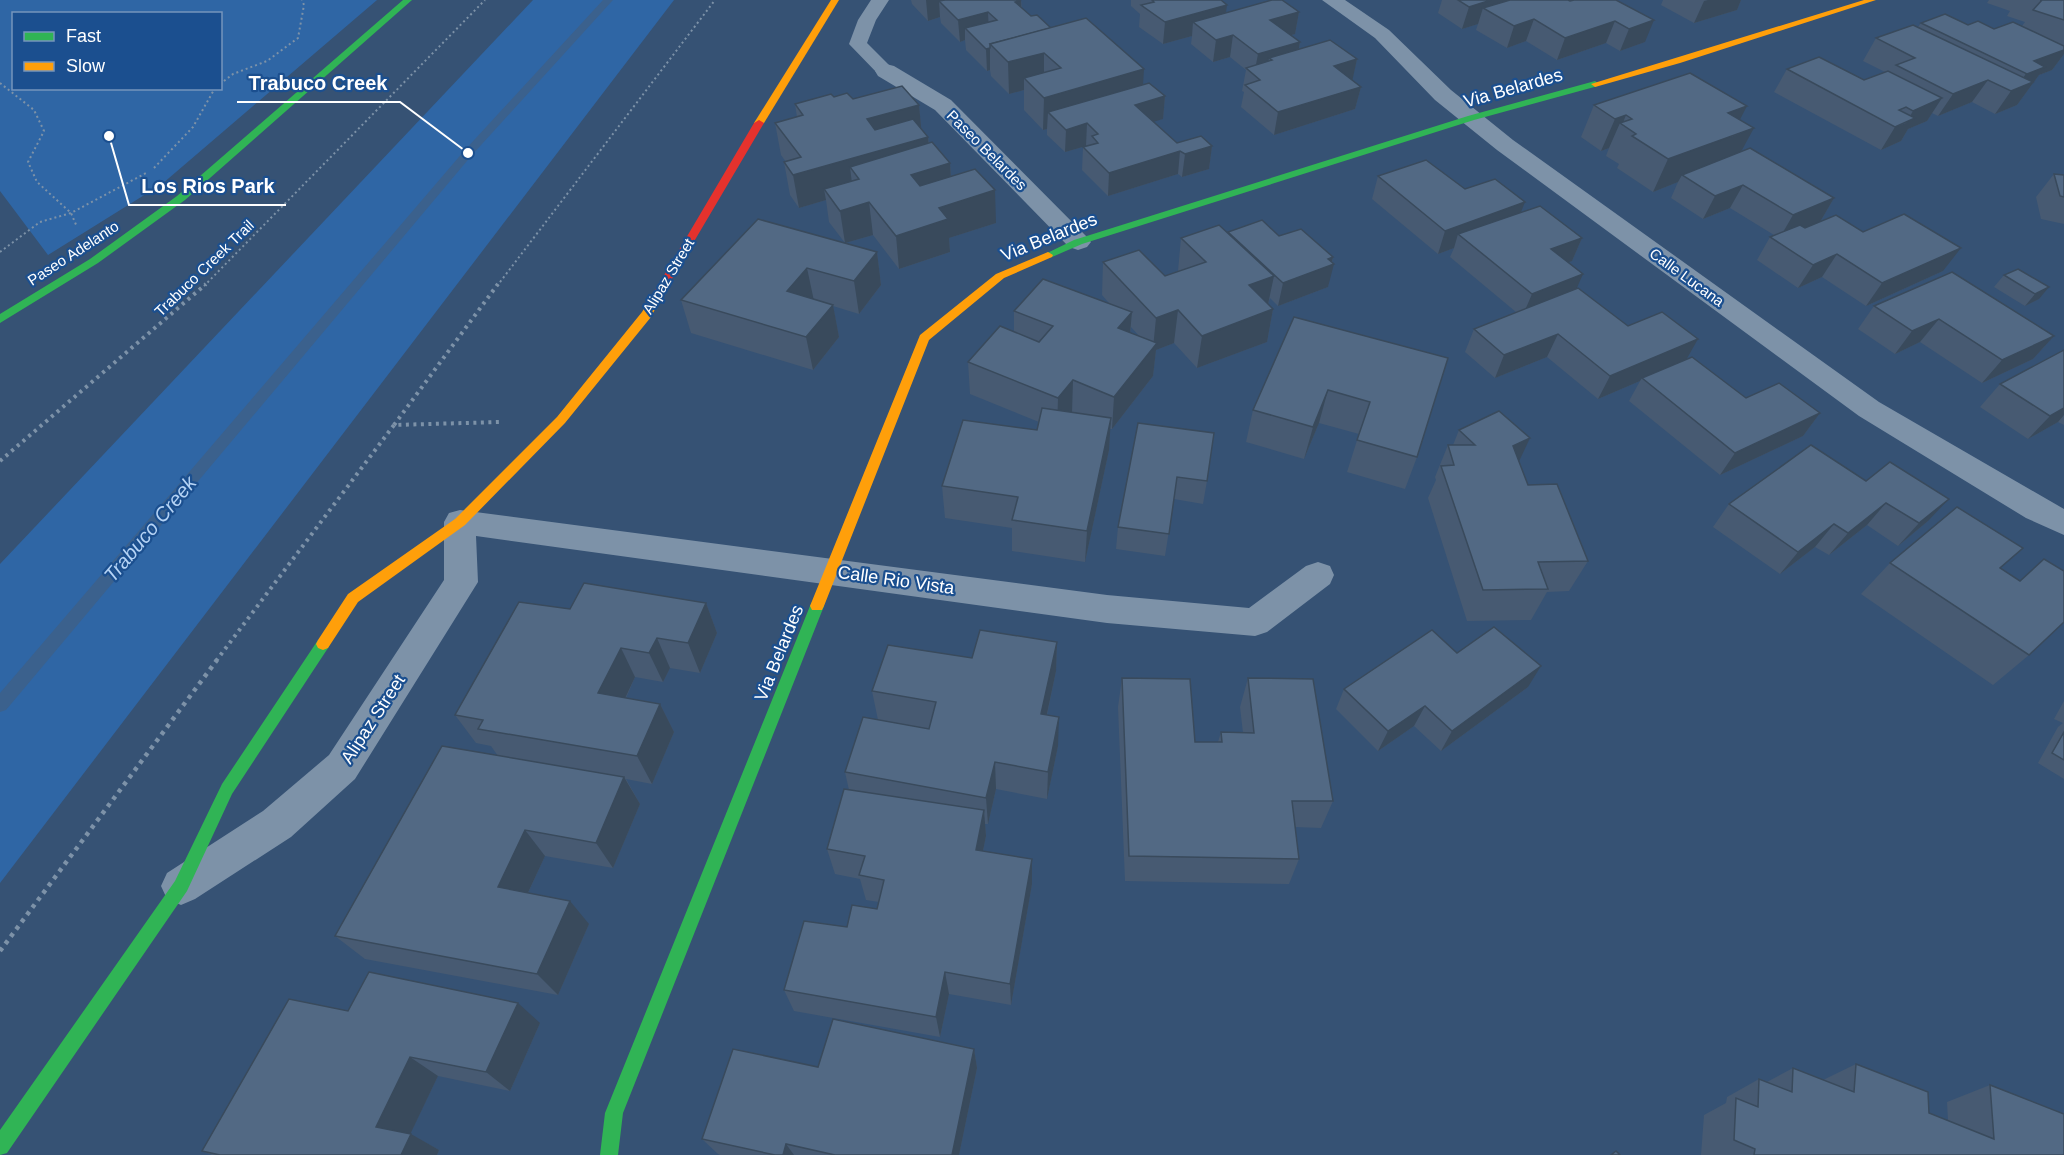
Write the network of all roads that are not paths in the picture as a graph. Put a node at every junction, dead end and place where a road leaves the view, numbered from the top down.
1 (408, 0) edge
2 (836, 0) edge
3 (880, 0) edge
4 (1332, 0) edge
5 (1866, 1) edge
6 (886, 71) joint
7 (1471, 118) junction
8 (1078, 242) junction
9 (0, 319) edge
10 (460, 522) junction
11 (2064, 523) edge
12 (831, 572) junction
13 (1318, 575) dead end
14 (181, 886) junction
15 (0, 1146) edge
16 (609, 1155) edge

1 - 9 street, Paseo Adelanto
2 - 10 street, Alipaz Street
3 - 6 lane
4 - 7 street, Calle Lucana
5 - 7 street, Via Belardes
6 - 8 street, Paseo Belardes
7 - 8 street, Via Belardes
7 - 11 street, Calle Lucana
8 - 12 street, Via Belardes
10 - 12 street, Calle Rio Vista
10 - 14 street, Alipaz Street
10 - 14 street, Alipaz Street
12 - 13 street, Calle Rio Vista
12 - 16 street, Via Belardes
14 - 15 street, Alipaz Street

